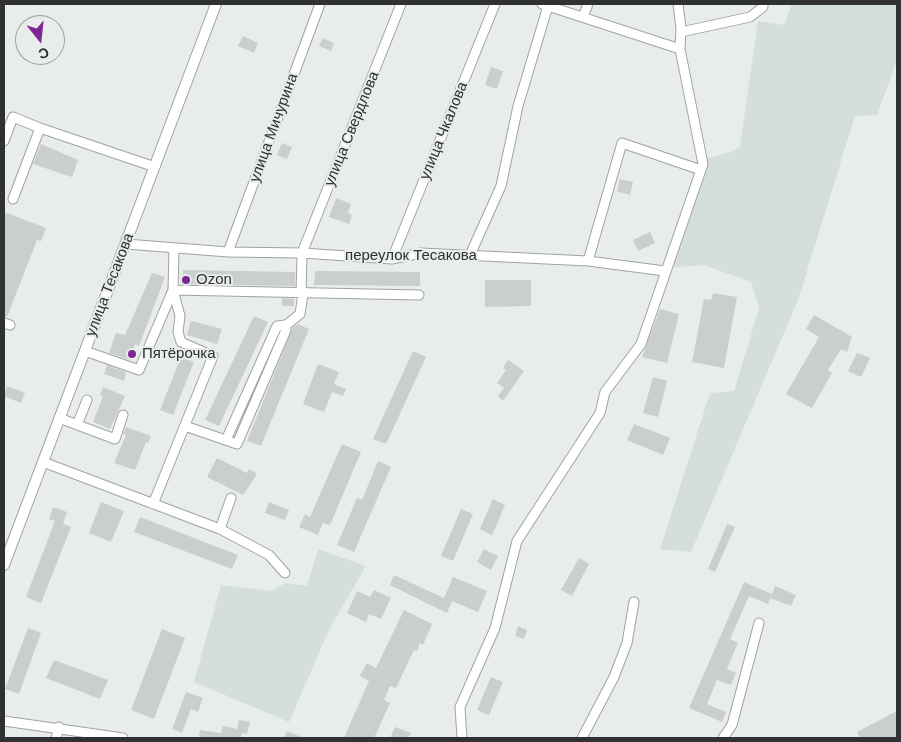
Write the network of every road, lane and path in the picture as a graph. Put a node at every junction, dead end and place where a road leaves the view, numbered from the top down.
1 (216, 4) edge
2 (320, 4) edge
3 (401, 4) edge
4 (495, 4) edge
5 (588, 4) edge
6 (678, 4) edge
7 (763, 4) edge
8 (545, 5) edge
9 (583, 17) junction
10 (681, 32) junction
11 (680, 49) junction
12 (40, 128) junction
13 (4, 141) edge
14 (155, 167) junction
15 (701, 170) junction
16 (13, 199) dead end
17 (126, 244) junction
18 (174, 248) junction
19 (228, 252) junction
20 (302, 253) junction
21 (470, 256) junction
22 (392, 259) junction
23 (588, 261) junction
24 (665, 271) junction
25 (173, 290) junction
26 (302, 294) junction
27 (419, 295) dead end
28 (85, 351) junction
29 (86, 400) dead end
30 (123, 415) dead end
31 (59, 418) junction
32 (77, 425) junction
33 (185, 426) junction
34 (43, 462) junction
35 (231, 498) dead end
36 (153, 504) junction
37 (220, 529) junction
38 (4, 565) edge
39 (285, 572) dead end
40 (634, 602) dead end
41 (760, 623) dead end
42 (4, 721) edge
43 (59, 727) junction
44 (56, 738) edge
45 (123, 738) edge
46 (462, 738) edge
47 (582, 738) edge
48 (723, 738) edge

1 - 14 main road, улица Тесакова
2 - 19 street, улица Мичурина
3 - 20 street, улица Свердлова
4 - 22 street, улица Чкалова
5 - 9 street
6 - 10 street
7 - 10 street
8 - 9 street
8 - 21 street
9 - 11 street
10 - 11 street
11 - 15 street
12 - 13 street
12 - 14 street
12 - 16 street
14 - 17 main road, улица Тесакова
15 - 23 street
15 - 24 street
17 - 18 street, переулок Тесакова
17 - 28 main road, улица Тесакова
18 - 19 street, переулок Тесакова
18 - 25 street
19 - 20 street, переулок Тесакова
20 - 22 street, переулок Тесакова
20 - 26 street
21 - 22 street, переулок Тесакова
21 - 23 street, переулок Тесакова
23 - 24 street, переулок Тесакова
24 - 46 street
25 - 26 street
25 - 28 street
25 - 33 street
26 - 27 street
26 - 33 street
28 - 31 main road, улица Тесакова
29 - 32 street
30 - 32 street
31 - 32 street
31 - 34 main road, улица Тесакова
33 - 36 street
34 - 36 street
34 - 38 main road, улица Тесакова
35 - 37 street
36 - 37 street
37 - 39 street
40 - 47 street
41 - 48 street
42 - 43 street
43 - 44 street
43 - 45 street

